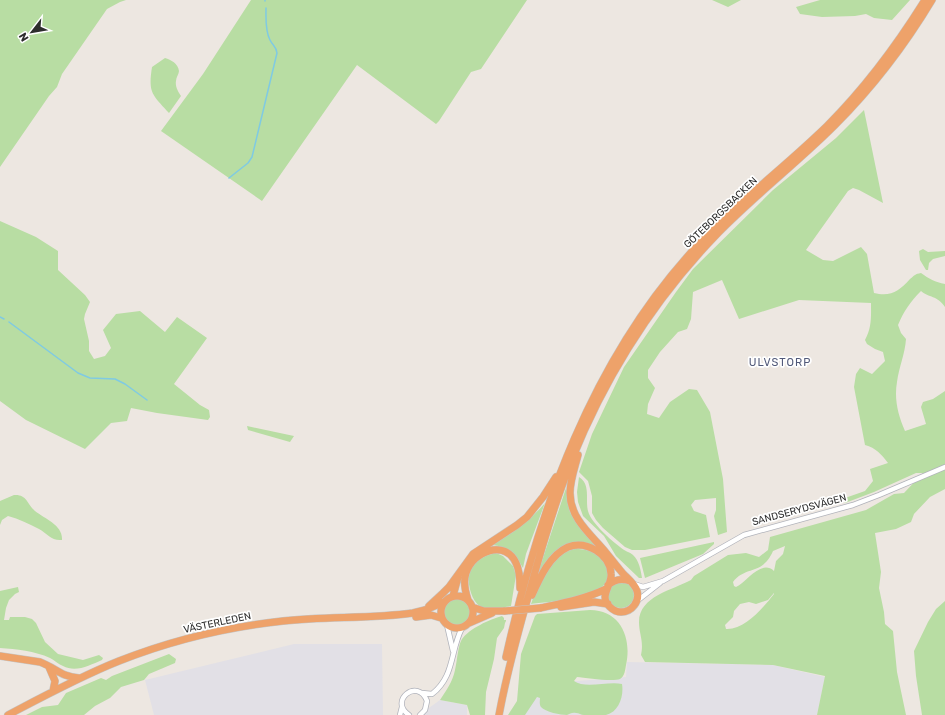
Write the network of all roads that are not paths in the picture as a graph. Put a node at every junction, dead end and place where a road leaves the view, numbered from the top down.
1 (925, 0) edge
2 (932, 0) edge
3 (585, 431) junction
4 (564, 464) junction
5 (945, 467) edge
6 (459, 572) junction
7 (663, 581) junction
8 (632, 583) junction
9 (607, 587) junction
10 (453, 596) junction
11 (520, 596) junction
12 (637, 601) junction
13 (444, 602) junction
14 (470, 604) junction
15 (608, 604) junction
16 (540, 608) junction
17 (502, 611) junction
18 (420, 612) junction
19 (522, 616) junction
20 (441, 618) junction
21 (469, 623) junction
22 (447, 625) junction
23 (462, 628) junction
24 (454, 655) junction
25 (0, 656) edge
26 (46, 664) junction
27 (81, 678) junction
28 (53, 691) junction
29 (422, 693) junction
30 (432, 694) junction
31 (427, 706) junction
32 (402, 707) junction
33 (8, 715) edge
34 (13, 715) edge
35 (400, 715) edge
36 (409, 715) edge
37 (420, 715) edge
38 (495, 715) edge
39 (499, 715) edge

1 - 4 highway, GÖTEBORGSBACKEN
2 - 3 highway, GÖTEBORGSBACKEN
3 - 8 highway
3 - 19 highway
4 - 6 highway
4 - 11 highway
5 - 7 street, SANDSERYDSVÄGEN
6 - 10 highway
6 - 18 highway
7 - 8 street, SANDSERYDSVÄGEN
7 - 12 street, SANDSERYDSVÄGEN
8 - 9 highway
8 - 12 highway
9 - 15 highway
9 - 16 highway
9 - 19 highway
10 - 13 highway
10 - 14 highway
11 - 14 highway
11 - 38 highway
12 - 15 highway
13 - 18 highway, VÄSTERLEDEN
13 - 20 highway
14 - 17 highway
14 - 21 highway
15 - 16 highway
16 - 17 highway, bridge
17 - 21 highway
18 - 27 highway, VÄSTERLEDEN
19 - 39 highway
20 - 22 highway
20 - 34 highway, VÄSTERLEDEN
21 - 23 highway
22 - 23 highway
22 - 24 street
23 - 24 street
24 - 30 street
25 - 26 highway
26 - 27 highway
26 - 28 highway
27 - 28 highway, VÄSTERLEDEN
28 - 33 highway, VÄSTERLEDEN
29 - 30 street
29 - 31 street
29 - 32 street
30 - 31 street
31 - 37 street
32 - 35 street
32 - 36 street

